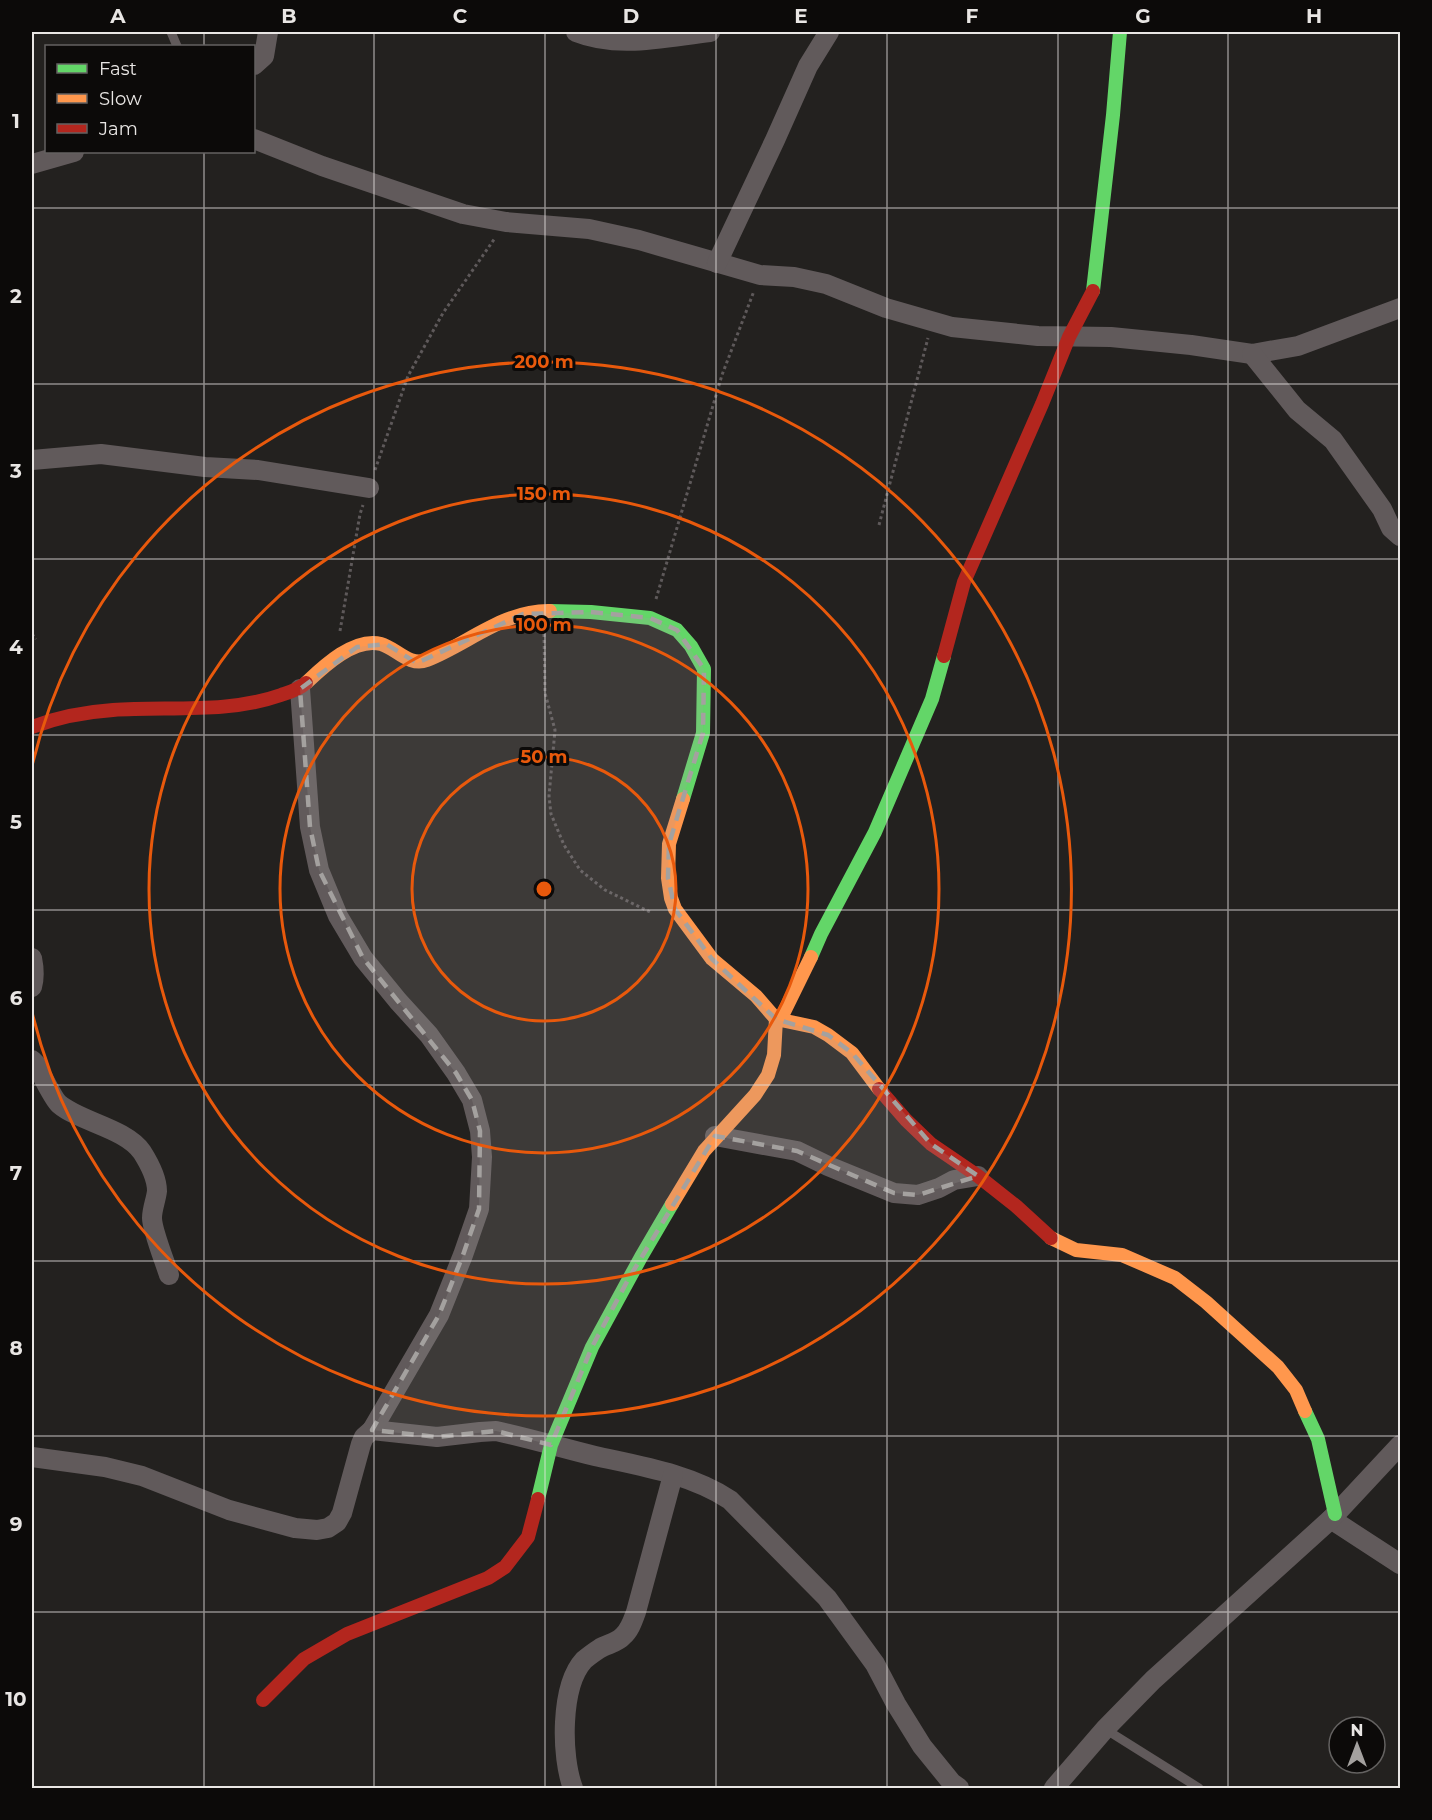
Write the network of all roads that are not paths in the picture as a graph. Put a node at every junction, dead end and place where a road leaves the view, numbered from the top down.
1 (268, 32) edge
2 (576, 32) edge
3 (710, 32) edge
4 (829, 32) edge
5 (1120, 32) edge
6 (255, 64) edge
7 (255, 139) edge
8 (70, 153) edge
9 (32, 164) edge
10 (717, 263) junction
11 (1400, 304) edge
12 (1069, 337) junction
13 (1252, 354) junction
14 (32, 460) edge
15 (369, 488) road end
16 (1401, 536) edge
17 (300, 688) junction
18 (32, 728) edge
19 (32, 958) edge
20 (32, 987) edge
21 (776, 1019) junction
22 (32, 1060) edge
23 (715, 1136) junction
24 (978, 1176) junction
25 (169, 1275) dead end
26 (372, 1430) junction
27 (550, 1445) junction
28 (1401, 1445) edge
29 (32, 1457) edge
30 (674, 1475) junction
31 (1333, 1517) junction
32 (1401, 1564) edge
33 (263, 1700) dead end
34 (1105, 1729) junction
35 (573, 1788) edge
36 (959, 1788) edge
37 (1053, 1788) edge
38 (1199, 1788) edge

1 - 6 street
2 - 3 street
4 - 10 street
5 - 12 street
7 - 10 street
8 - 9 street
10 - 12 street
11 - 13 street
12 - 13 street
12 - 21 street
13 - 16 street
14 - 15 street
17 - 18 street
17 - 21 street
17 - 26 street
19 - 20 street
21 - 23 street
21 - 24 street
22 - 25 street
23 - 24 street
23 - 27 street
24 - 31 street
26 - 27 street
26 - 29 street
27 - 30 street
27 - 33 street
28 - 31 street
30 - 35 street
30 - 36 street
31 - 32 street
31 - 34 street
34 - 37 street
34 - 38 lane

